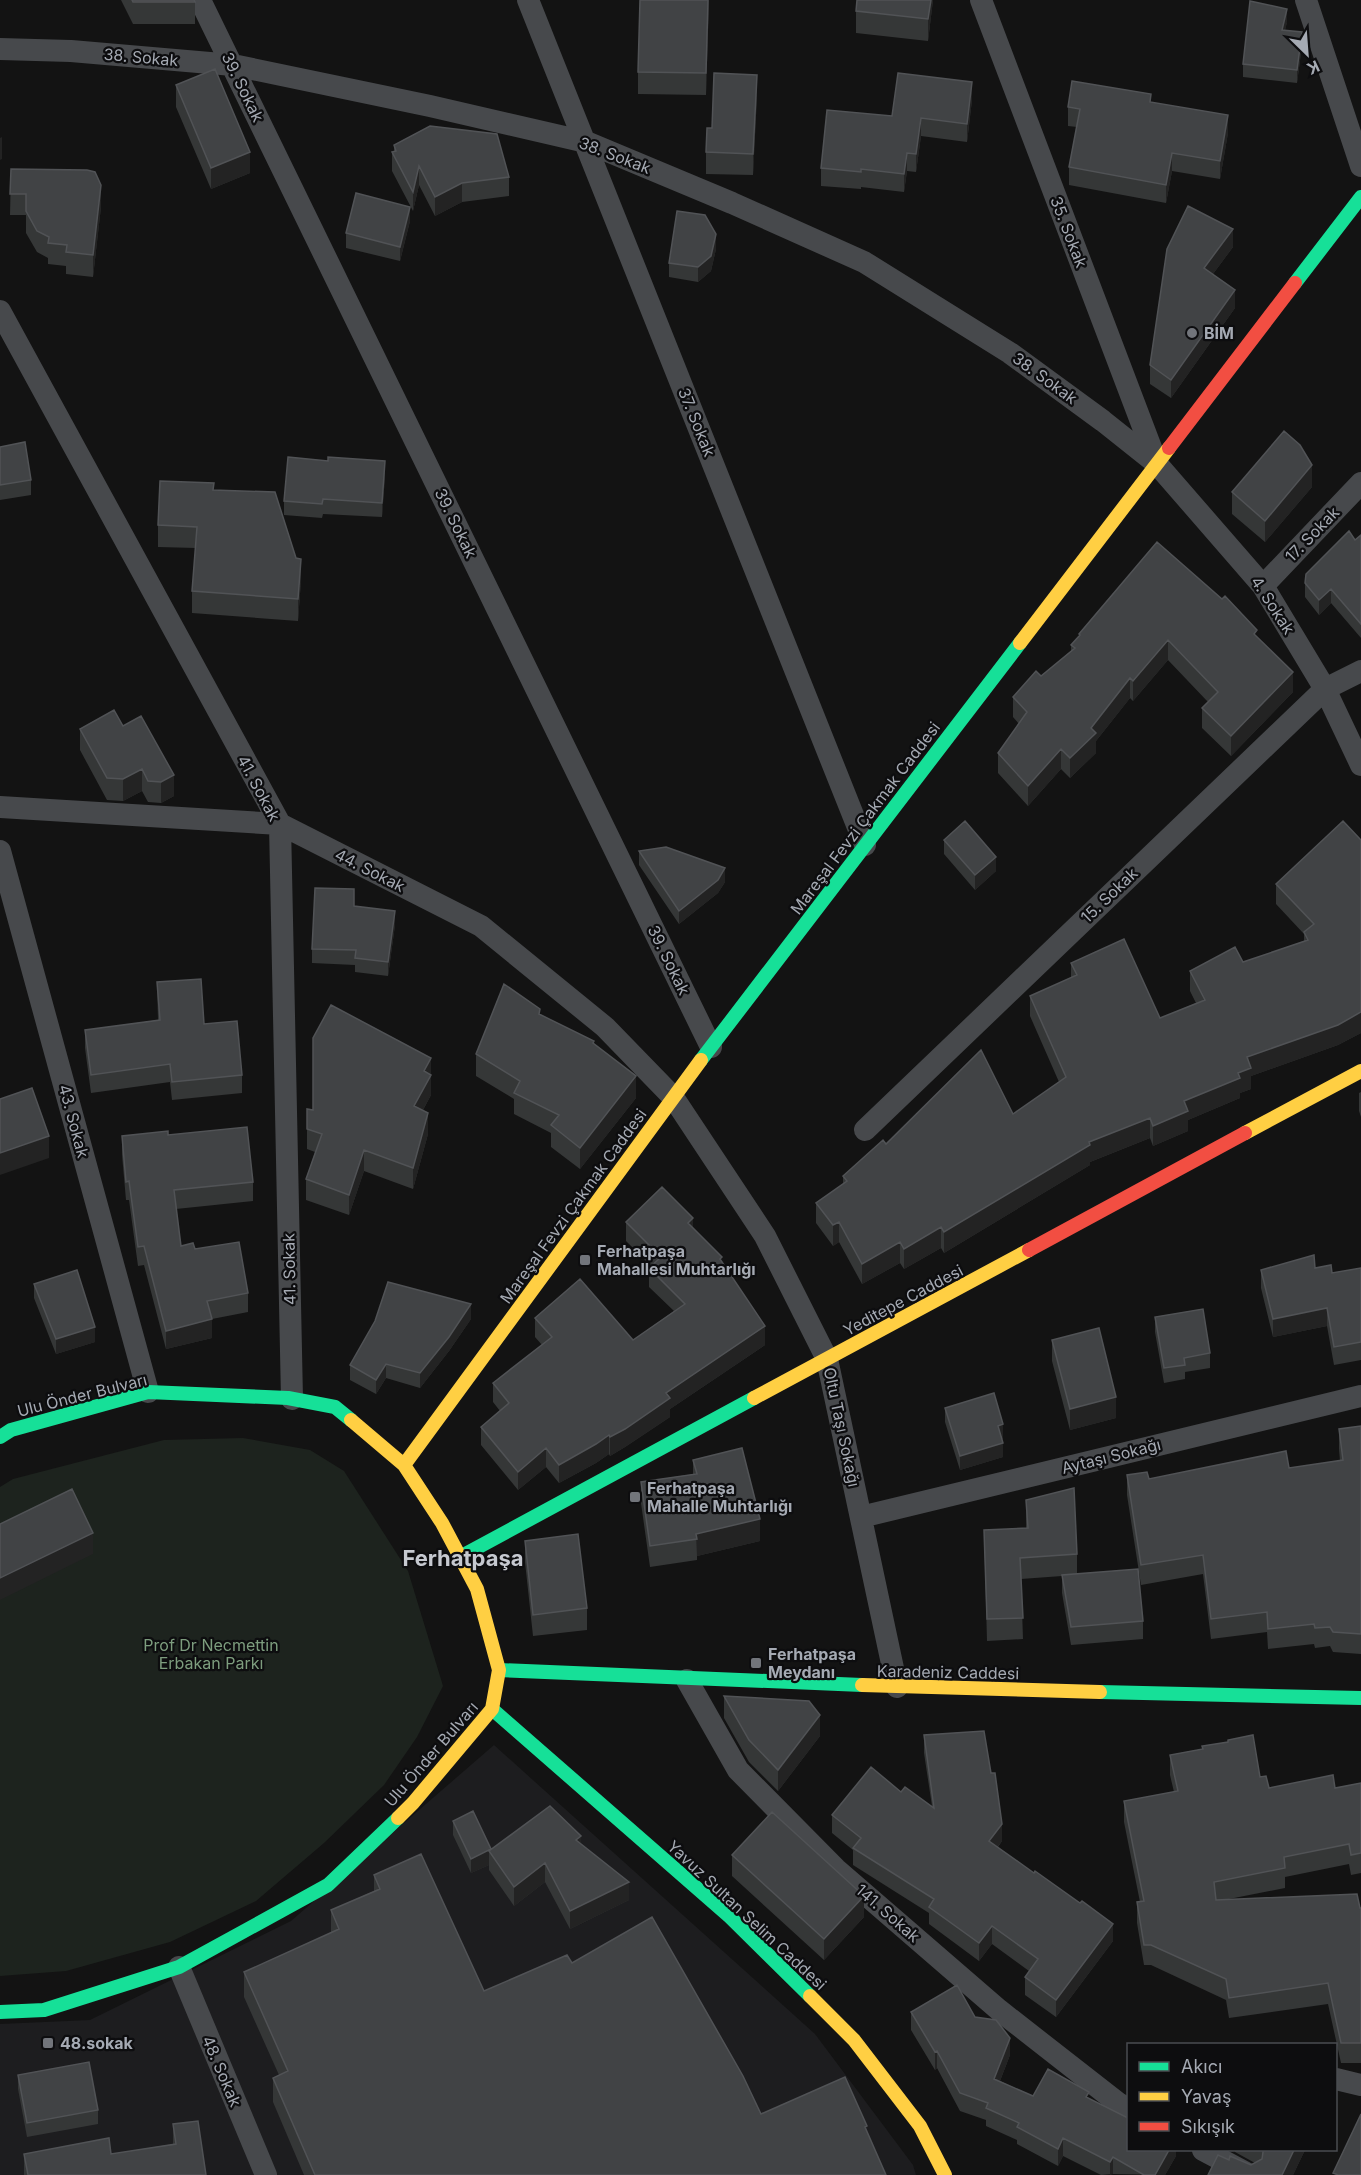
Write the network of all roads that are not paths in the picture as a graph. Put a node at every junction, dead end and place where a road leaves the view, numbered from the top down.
1 (200, 0) edge
2 (528, 0) edge
3 (981, 0) edge
4 (1306, 0) edge
5 (0, 50) edge
6 (232, 65) junction
7 (586, 142) junction
8 (1361, 166) edge
9 (1361, 197) edge
10 (0, 311) edge
11 (1157, 464) junction
12 (1361, 483) edge
13 (1263, 586) junction
14 (1361, 671) edge
15 (1325, 689) junction
16 (1361, 765) edge
17 (0, 807) edge
18 (280, 824) junction
19 (865, 845) junction
20 (0, 851) edge
21 (711, 1047) junction
22 (1361, 1071) edge
23 (673, 1097) junction
24 (865, 1130) dead end
25 (827, 1359) junction
26 (148, 1392) junction
27 (1361, 1396) edge
28 (292, 1399) junction
29 (6, 1429) edge
30 (404, 1465) junction
31 (861, 1517) junction
32 (460, 1557) junction
33 (499, 1670) junction
34 (687, 1680) junction
35 (897, 1687) junction
36 (1361, 1698) edge
37 (492, 1709) junction
38 (179, 1966) junction
39 (0, 2012) edge
40 (1337, 2079) edge
41 (1361, 2085) edge
42 (1125, 2103) edge
43 (1205, 2151) edge
44 (266, 2175) edge
45 (945, 2175) edge
46 (1250, 2175) edge

1 - 6 street, 39. Sokak
2 - 7 street, 37. Sokak
3 - 11 street, 35. Sokak
4 - 8 street
5 - 6 street, 38. Sokak
6 - 7 street, 38. Sokak
6 - 21 street, 39. Sokak
7 - 11 street, 38. Sokak
7 - 19 street, 37. Sokak
9 - 11 street, Mareşal Fevzi Çakmak Caddesi
10 - 18 street, 41. Sokak
11 - 13 street, 4. Sokak
11 - 19 street, Mareşal Fevzi Çakmak Caddesi
12 - 13 street, 17. Sokak
13 - 15 street, 4. Sokak
14 - 15 street, 15. Sokak
15 - 16 street, 4. Sokak
15 - 24 street, 15. Sokak
17 - 18 street, 44. Sokak
18 - 23 street, 44. Sokak
18 - 28 street, 41. Sokak
19 - 21 street, Mareşal Fevzi Çakmak Caddesi
20 - 26 street, 43. Sokak
21 - 23 street, Mareşal Fevzi Çakmak Caddesi
22 - 25 street, Yeditepe Caddesi
23 - 25 street, Oltu Taşı Sokağı
23 - 30 street, Mareşal Fevzi Çakmak Caddesi
25 - 31 street, Oltu Taşı Sokağı
25 - 32 street, Yeditepe Caddesi
26 - 28 street, Ulu Önder Bulvarı
26 - 29 street, Ulu Önder Bulvarı
27 - 31 street, Aytaşı Sokağı
28 - 30 street, Ulu Önder Bulvarı
30 - 32 street, Ulu Önder Bulvarı
31 - 35 street, Oltu Taşı Sokağı
32 - 33 street, Ulu Önder Bulvarı
33 - 34 street, Karadeniz Caddesi
33 - 37 street, Ulu Önder Bulvarı
34 - 35 street, Karadeniz Caddesi
34 - 42 street, 141. Sokak
35 - 36 street, Karadeniz Caddesi
37 - 38 street, Ulu Önder Bulvarı
37 - 45 street, Yavuz Sultan Selim Caddesi
38 - 39 street, Ulu Önder Bulvarı
38 - 44 street, 48. Sokak
40 - 41 street
43 - 46 street

